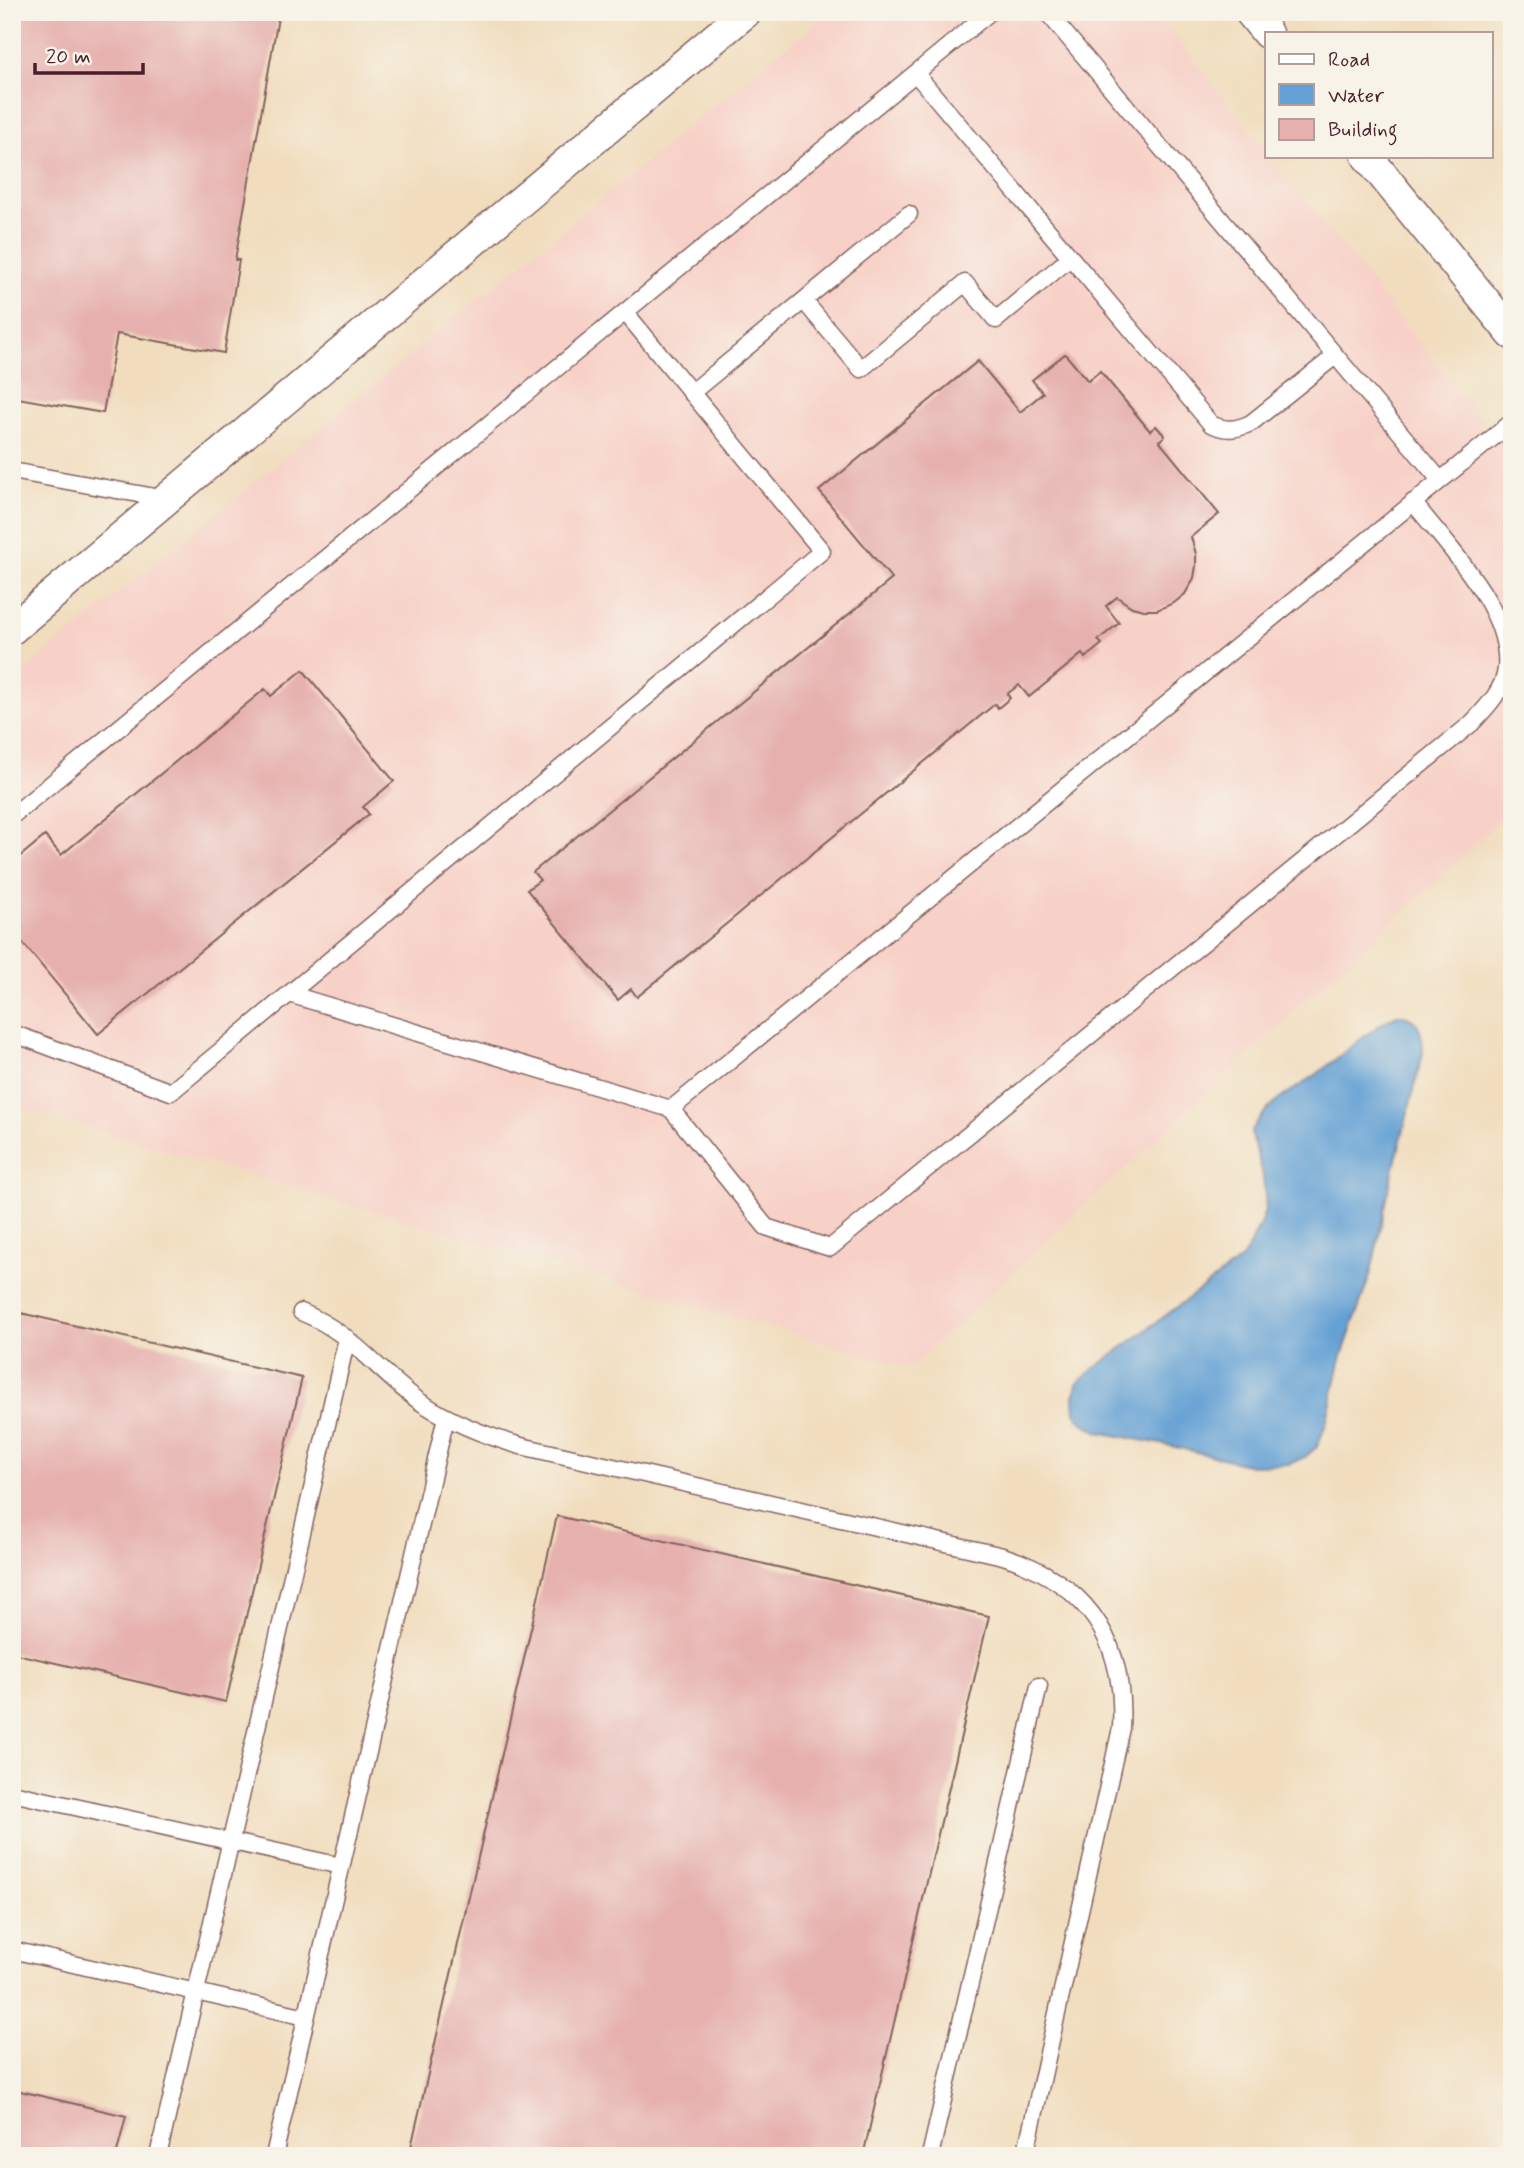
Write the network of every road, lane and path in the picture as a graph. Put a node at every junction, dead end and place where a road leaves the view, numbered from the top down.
1 (746, 12) edge
2 (990, 12) edge
3 (1047, 12) edge
4 (1250, 12) edge
5 (1266, 32) edge
6 (916, 74) junction
7 (1369, 158) edge
8 (909, 214) dead end
9 (1070, 258) junction
10 (804, 301) junction
11 (625, 312) junction
12 (1512, 334) edge
13 (1335, 356) junction
14 (691, 393) junction
15 (1512, 422) edge
16 (12, 471) edge
17 (1440, 480) junction
18 (166, 499) junction
19 (1413, 502) junction
20 (12, 629) edge
21 (12, 817) edge
22 (289, 994) junction
23 (12, 1033) edge
24 (671, 1109) junction
25 (301, 1312) dead end
26 (348, 1338) junction
27 (446, 1417) junction
28 (1039, 1686) dead end
29 (12, 1793) edge
30 (231, 1842) junction
31 (341, 1866) junction
32 (12, 1950) edge
33 (197, 1992) junction
34 (306, 2017) junction
35 (159, 2156) edge
36 (274, 2156) edge
37 (930, 2156) edge
38 (1024, 2156) edge

1 - 18 street
2 - 6 lane
3 - 13 lane
4 - 5 street
6 - 9 lane
6 - 11 lane
7 - 12 street
8 - 10 lane
9 - 10 lane
9 - 13 lane
10 - 14 lane
11 - 14 lane
11 - 21 lane
13 - 17 lane
14 - 22 lane
15 - 17 lane
16 - 18 lane
17 - 19 lane
18 - 20 street
19 - 24 lane
19 - 24 lane
22 - 23 lane
22 - 24 lane
25 - 26 lane
26 - 27 lane
26 - 30 lane
27 - 31 lane
27 - 38 lane
28 - 37 lane
29 - 30 lane
30 - 31 lane
30 - 33 lane
31 - 34 lane
32 - 33 lane
33 - 34 lane
33 - 35 lane
34 - 36 lane

